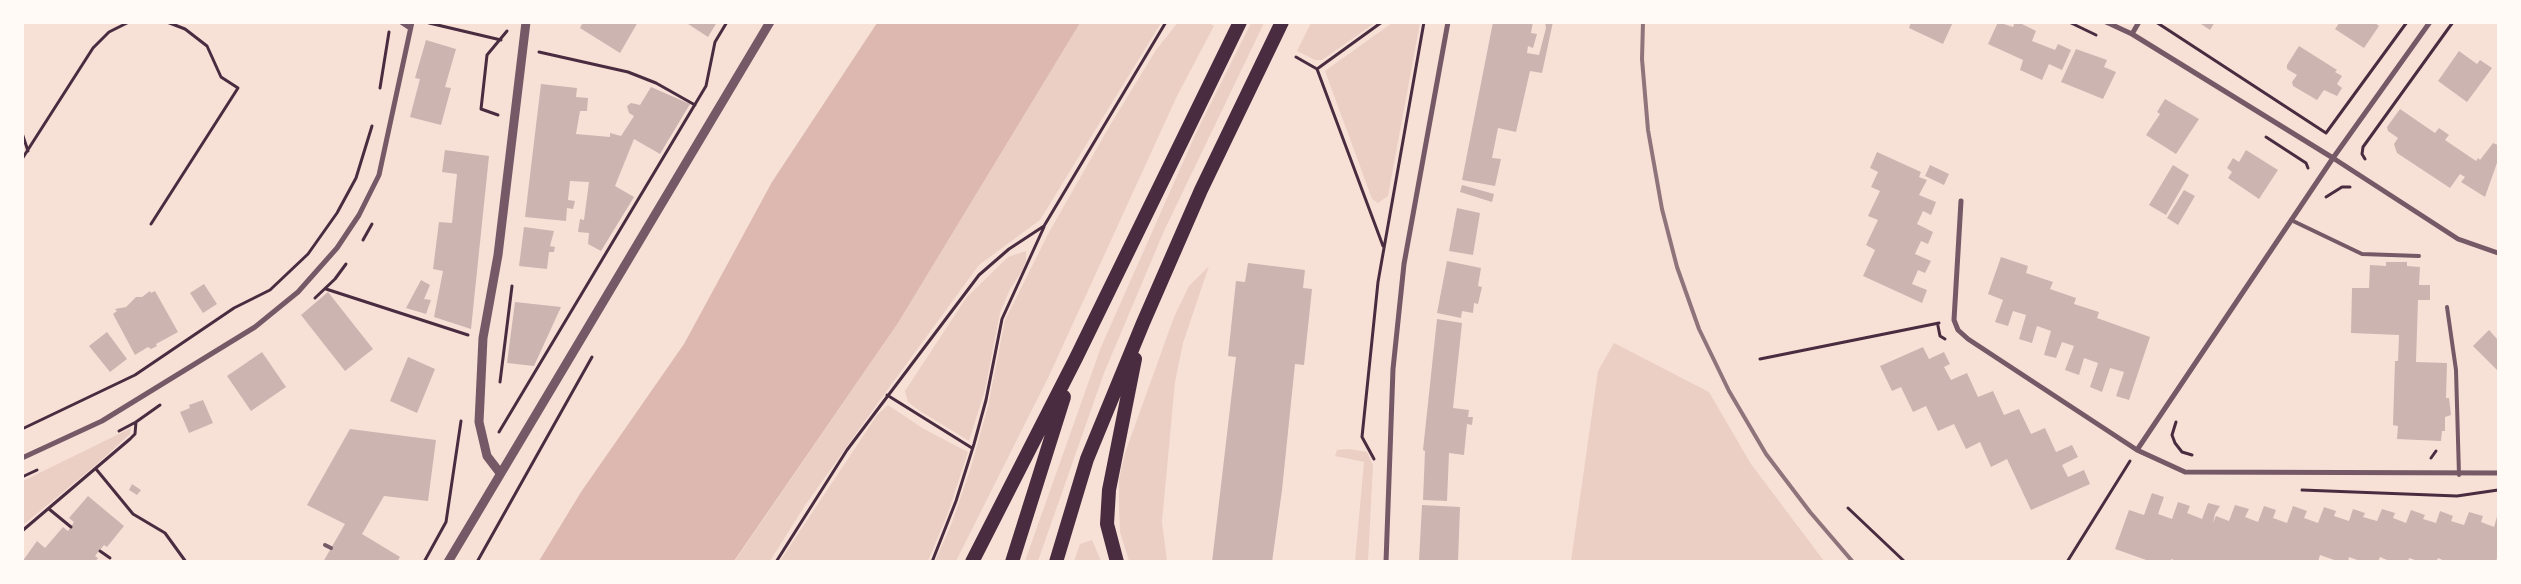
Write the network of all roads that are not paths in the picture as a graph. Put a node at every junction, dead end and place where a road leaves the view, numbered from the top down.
1 (401, 22) edge
2 (526, 22) edge
3 (770, 22) edge
4 (1240, 22) edge
5 (1282, 22) edge
6 (1448, 22) edge
7 (2106, 22) edge
8 (2138, 22) edge
9 (2430, 22) edge
10 (411, 25) edge
11 (2132, 34) junction
12 (2333, 158) junction
13 (1961, 201) dead end
14 (2291, 220) junction
15 (2498, 253) edge
16 (2419, 256) dead end
17 (2447, 307) dead end
18 (1143, 324) junction
19 (1076, 358) junction
20 (2137, 450) junction
21 (22, 458) edge
22 (500, 473) junction
23 (2498, 474) edge
24 (2459, 475) junction
25 (325, 545) dead end
26 (331, 548) dead end
27 (448, 562) edge
28 (972, 562) edge
29 (1012, 562) edge
30 (1056, 562) edge
31 (1117, 562) edge
32 (1386, 562) edge

1 - 10 street
2 - 22 street
3 - 22 street
4 - 19 highway
5 - 18 highway
6 - 32 street
7 - 11 street
8 - 11 street
9 - 12 street
10 - 21 street
11 - 12 street
12 - 14 street
12 - 15 street
13 - 20 street
14 - 16 lane
14 - 20 street
17 - 24 lane
18 - 30 highway
18 - 31 highway
19 - 28 highway
19 - 29 highway
20 - 24 street
22 - 27 street
23 - 24 street
25 - 26 lane

